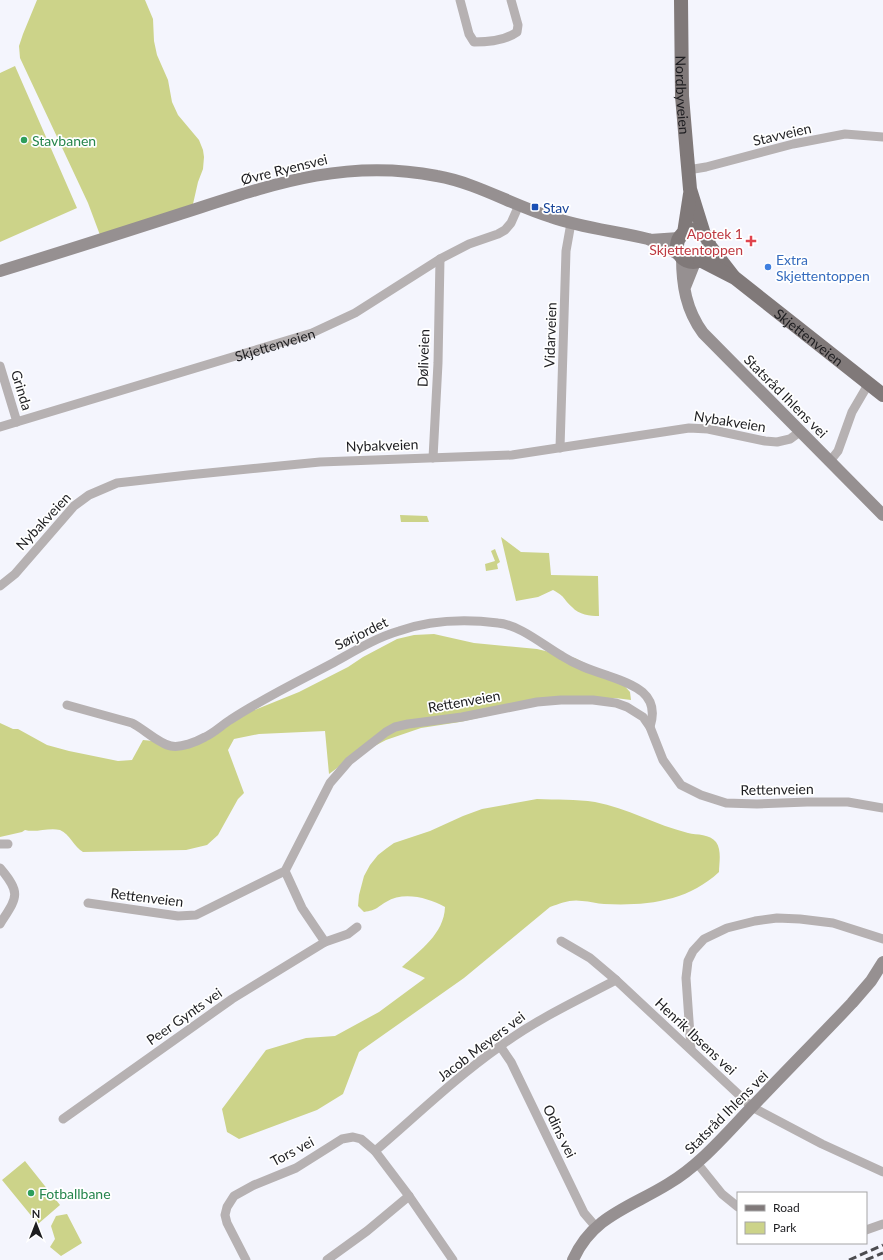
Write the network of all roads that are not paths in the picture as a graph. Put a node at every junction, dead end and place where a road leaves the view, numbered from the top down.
1 (460, 0) edge
2 (511, 0) edge
3 (681, 0) edge
4 (883, 137) edge
5 (688, 170) junction
6 (690, 189) junction
7 (519, 206) junction
8 (571, 223) junction
9 (681, 236) junction
10 (649, 240) junction
11 (706, 240) junction
12 (440, 259) junction
13 (689, 259) junction
14 (0, 271) edge
15 (735, 278) junction
16 (0, 366) edge
17 (868, 384) junction
18 (882, 392) edge
19 (18, 422) junction
20 (0, 428) edge
21 (801, 431) junction
22 (560, 448) junction
23 (433, 458) junction
24 (830, 461) junction
25 (883, 515) edge
26 (0, 586) edge
27 (67, 705) dead end
28 (650, 727) junction
29 (883, 808) edge
30 (0, 868) edge
31 (284, 871) junction
32 (88, 903) dead end
33 (0, 924) edge
34 (357, 927) dead end
35 (883, 939) edge
36 (561, 941) dead end
37 (325, 942) junction
38 (883, 962) edge
39 (616, 980) junction
40 (500, 1046) junction
41 (691, 1049) junction
42 (752, 1107) junction
43 (63, 1119) dead end
44 (375, 1151) junction
45 (697, 1163) junction
46 (883, 1172) edge
47 (409, 1196) junction
48 (737, 1206) edge
49 (883, 1224) edge
50 (596, 1227) junction
51 (867, 1230) edge
52 (246, 1260) edge
53 (327, 1260) edge
54 (453, 1260) edge
55 (573, 1260) edge

1 - 2 street
3 - 5 main road, Nordbyveien
4 - 5 street, Stavveien
5 - 6 main road, Nordbyveien
6 - 9 main road, Nordbyveien
6 - 11 main road, Nordbyveien
7 - 8 street, Øvre Ryensvei
7 - 12 street, Skjettenveien
7 - 14 street, Øvre Ryensvei
8 - 10 street, Øvre Ryensvei
8 - 22 street, Vidarveien
9 - 10 street, Øvre Ryensvei
9 - 11 main road
9 - 13 main road
10 - 13 street, Øvre Ryensvei
11 - 13 main road
11 - 15 main road, Skjettenveien
12 - 19 street, Skjettenveien
12 - 23 street, Døliveien
13 - 15 main road, Skjettenveien
13 - 21 street, Statsråd Ihlens vei
15 - 17 main road, Skjettenveien
16 - 19 street, Grinda
17 - 18 main road, Skjettenveien
17 - 24 street
19 - 20 street, Skjettenveien
21 - 22 street, Nybakveien
21 - 24 street, Statsråd Ihlens vei
22 - 23 street, Nybakveien
23 - 26 street, Nybakveien
24 - 25 street, Statsråd Ihlens vei
27 - 28 street, Sørjordet
28 - 29 street, Rettenveien
28 - 31 street, Rettenveien
30 - 33 street
31 - 32 street, Rettenveien
31 - 37 street
34 - 37 street, Peer Gynts vei
35 - 41 street
36 - 39 street, Henrik Ibsens vei
37 - 43 street, Peer Gynts vei
38 - 42 street, Statsråd Ihlens vei
39 - 40 street, Jacob Meyers vei
39 - 41 street, Henrik Ibsens vei
40 - 44 street, Jacob Meyers vei
40 - 50 street, Odins vei
41 - 42 street, Henrik Ibsens vei
42 - 45 street, Statsråd Ihlens vei
42 - 46 street, Henrik Ibsens vei
44 - 47 street, Tors vei
44 - 52 street, Tors vei
45 - 48 street
45 - 50 street, Statsråd Ihlens vei
47 - 53 street
47 - 54 street, Tors vei
49 - 51 street
50 - 55 street, Statsråd Ihlens vei

